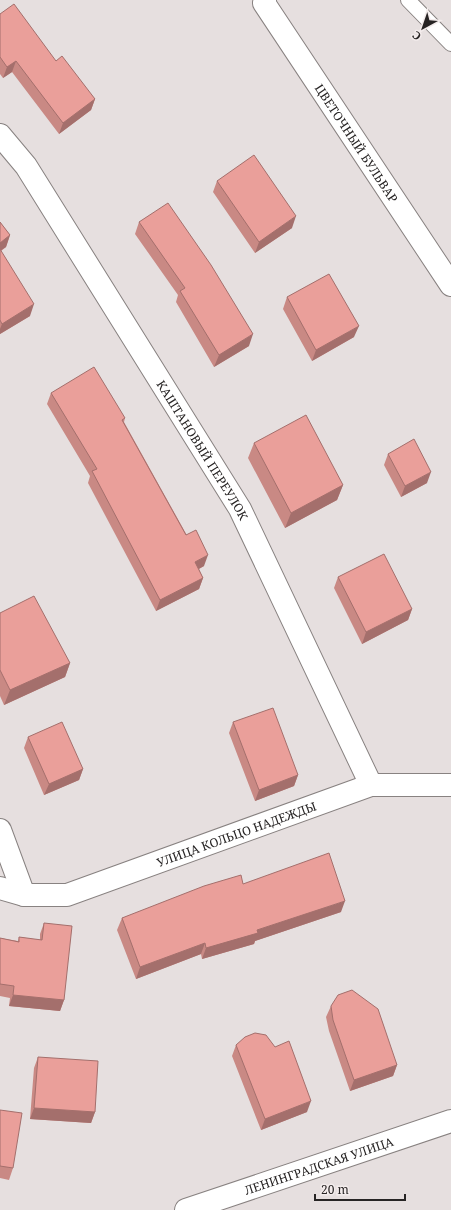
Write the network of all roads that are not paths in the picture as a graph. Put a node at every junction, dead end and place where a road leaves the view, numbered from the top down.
1 (265, 0) edge
2 (408, 0) edge
3 (451, 44) edge
4 (0, 135) edge
5 (451, 285) edge
6 (371, 785) junction
7 (451, 785) edge
8 (0, 830) edge
9 (0, 888) edge
10 (24, 895) junction
11 (451, 1121) edge
12 (186, 1210) edge

1 - 5 street, ЦВЕТОЧНЫЙ БУЛЬВАР
2 - 3 lane
4 - 6 street, КАШТАНОВЫЙ ПЕРЕУЛОК
6 - 7 street, УЛИЦА КОЛЬЦО НАДЕЖДЫ
6 - 10 street, УЛИЦА КОЛЬЦО НАДЕЖДЫ
8 - 10 street
9 - 10 street, УЛИЦА КОЛЬЦО НАДЕЖДЫ
11 - 12 street, ЛЕНИНГРАДСКАЯ УЛИЦА

